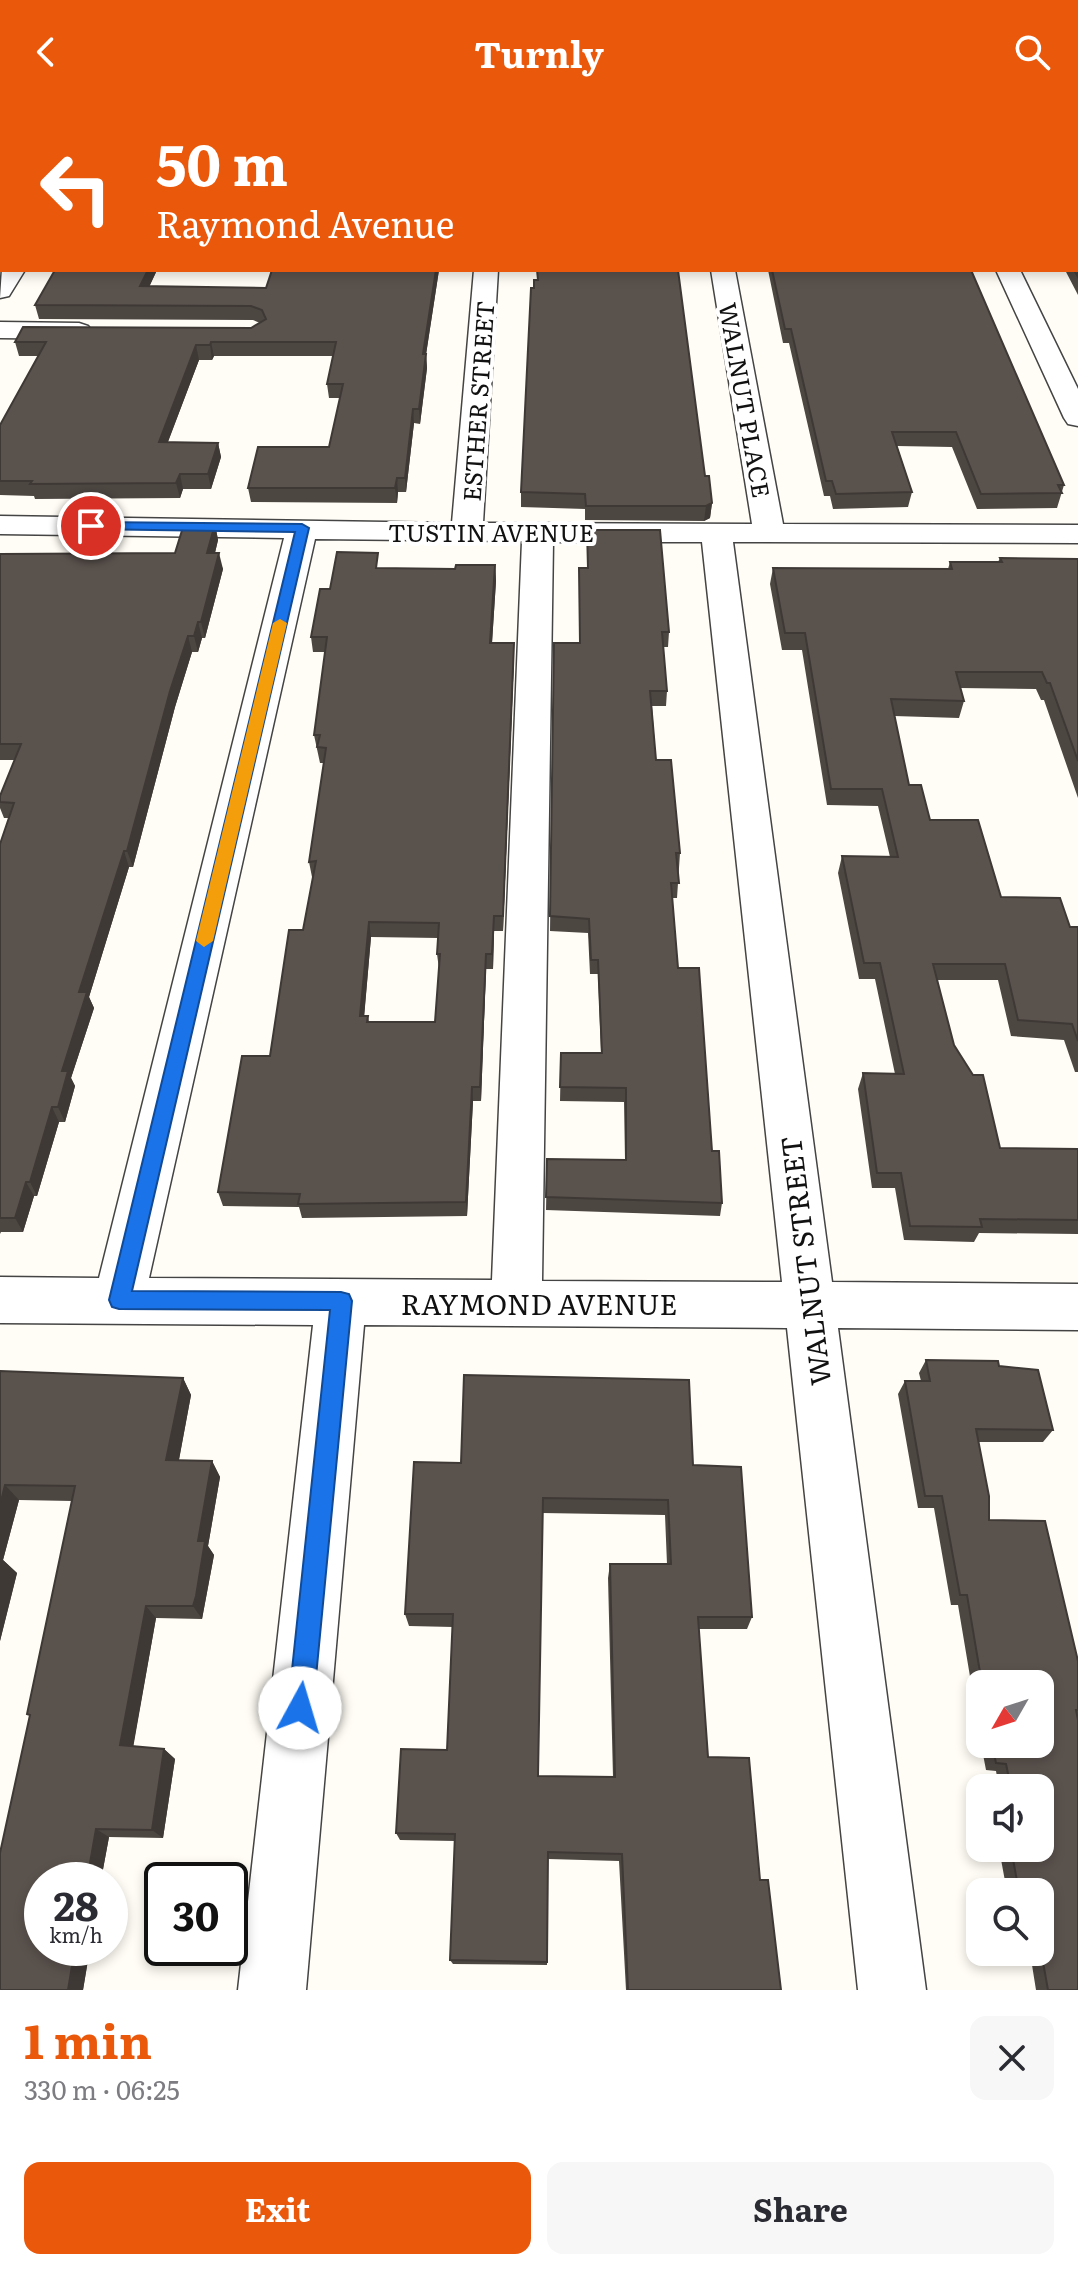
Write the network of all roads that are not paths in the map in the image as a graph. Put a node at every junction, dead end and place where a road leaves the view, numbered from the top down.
1 (12, 272) edge
2 (486, 272) edge
3 (723, 272) edge
4 (1009, 272) edge
5 (0, 291) edge
6 (0, 330) edge
7 (104, 331) edge
8 (1078, 418) edge
9 (0, 525) edge
10 (302, 528) junction
11 (716, 531) junction
12 (769, 531) junction
13 (467, 532) junction
14 (538, 532) junction
15 (1078, 534) edge
16 (0, 1300) edge
17 (119, 1300) junction
18 (341, 1301) junction
19 (516, 1303) junction
20 (809, 1305) junction
21 (1078, 1307) edge
22 (272, 1990) edge
23 (892, 1990) edge

1 - 5 street
2 - 13 street, ESTHER STREET
3 - 12 street, WALNUT PLACE
4 - 8 street
6 - 7 street
9 - 10 street, TUSTIN AVENUE
10 - 13 street, TUSTIN AVENUE
10 - 17 street
11 - 12 street, TUSTIN AVENUE
11 - 14 street, TUSTIN AVENUE
11 - 20 street, WALNUT STREET
12 - 15 street, TUSTIN AVENUE
13 - 14 street, TUSTIN AVENUE
14 - 19 street
16 - 17 street, RAYMOND AVENUE
17 - 18 street, RAYMOND AVENUE
18 - 19 street, RAYMOND AVENUE
18 - 22 street
19 - 20 street, RAYMOND AVENUE
20 - 21 street, RAYMOND AVENUE
20 - 23 street, WALNUT STREET

